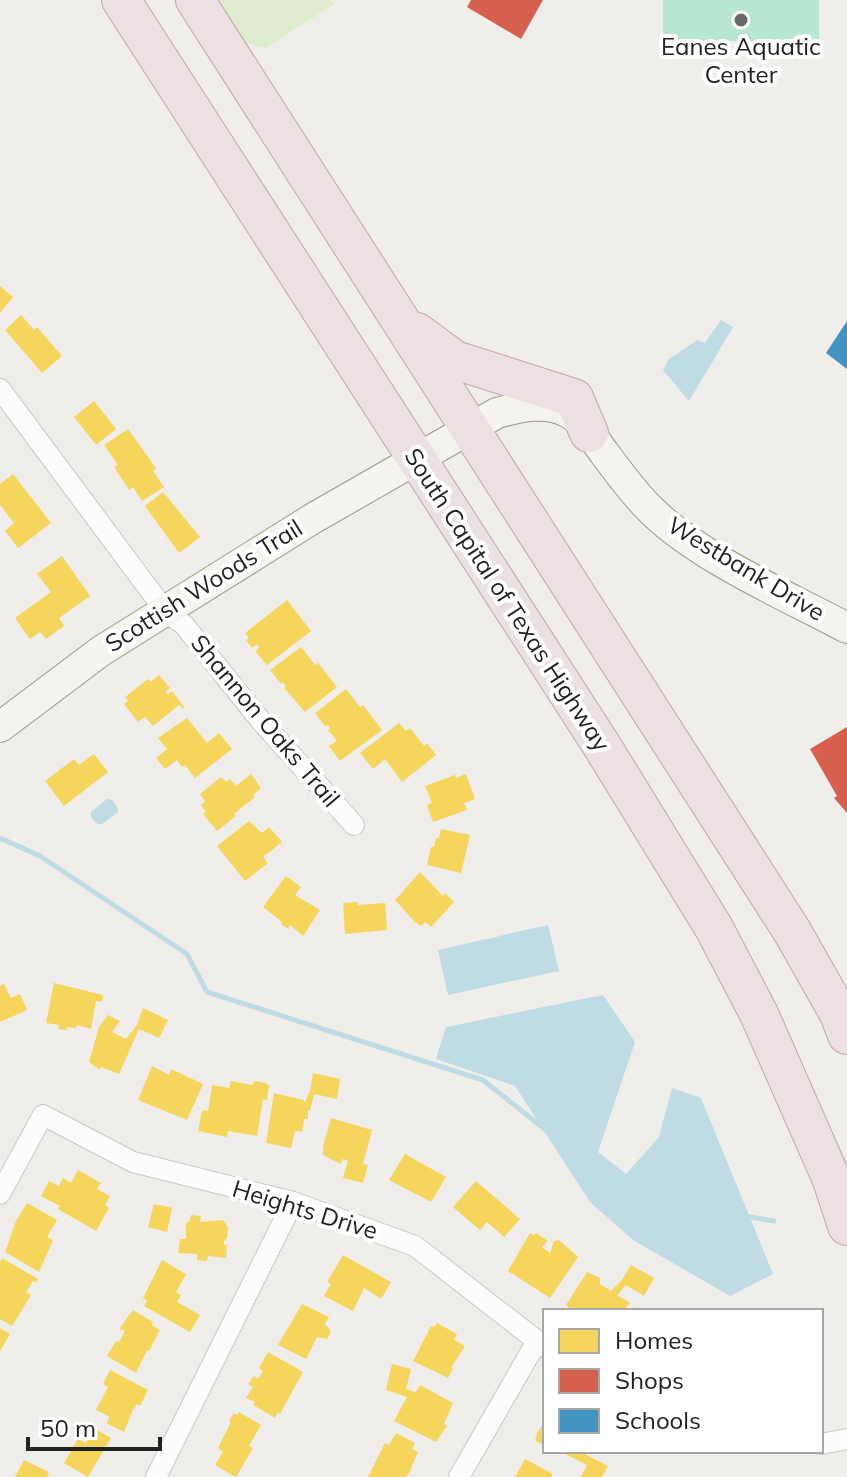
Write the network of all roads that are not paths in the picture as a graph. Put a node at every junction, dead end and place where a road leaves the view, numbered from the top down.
1 (121, 0) edge
2 (195, 0) edge
3 (400, 320) junction
4 (0, 389) edge
5 (470, 428) junction
6 (589, 433) junction
7 (417, 459) junction
8 (166, 612) junction
9 (847, 628) edge
10 (0, 727) edge
11 (354, 825) dead end
12 (847, 1035) edge
13 (0, 1194) edge
14 (293, 1202) junction
15 (847, 1226) edge
16 (541, 1344) edge
17 (847, 1439) edge
18 (823, 1444) edge
19 (156, 1477) edge
20 (459, 1477) edge

1 - 7 highway, South Capital of Texas Highway
2 - 3 highway
3 - 5 highway
3 - 6 highway
4 - 8 street, Shannon Oaks Trail
5 - 6 street, Westbank Drive
5 - 7 street, Westbank Drive
5 - 12 highway
6 - 9 street, Westbank Drive
7 - 8 street, Scottish Woods Trail
7 - 15 highway, South Capital of Texas Highway
8 - 10 street, Scottish Woods Trail
8 - 11 street, Shannon Oaks Trail
13 - 14 street, Heights Drive
14 - 16 street, Heights Drive
14 - 19 street
16 - 20 street
17 - 18 street

